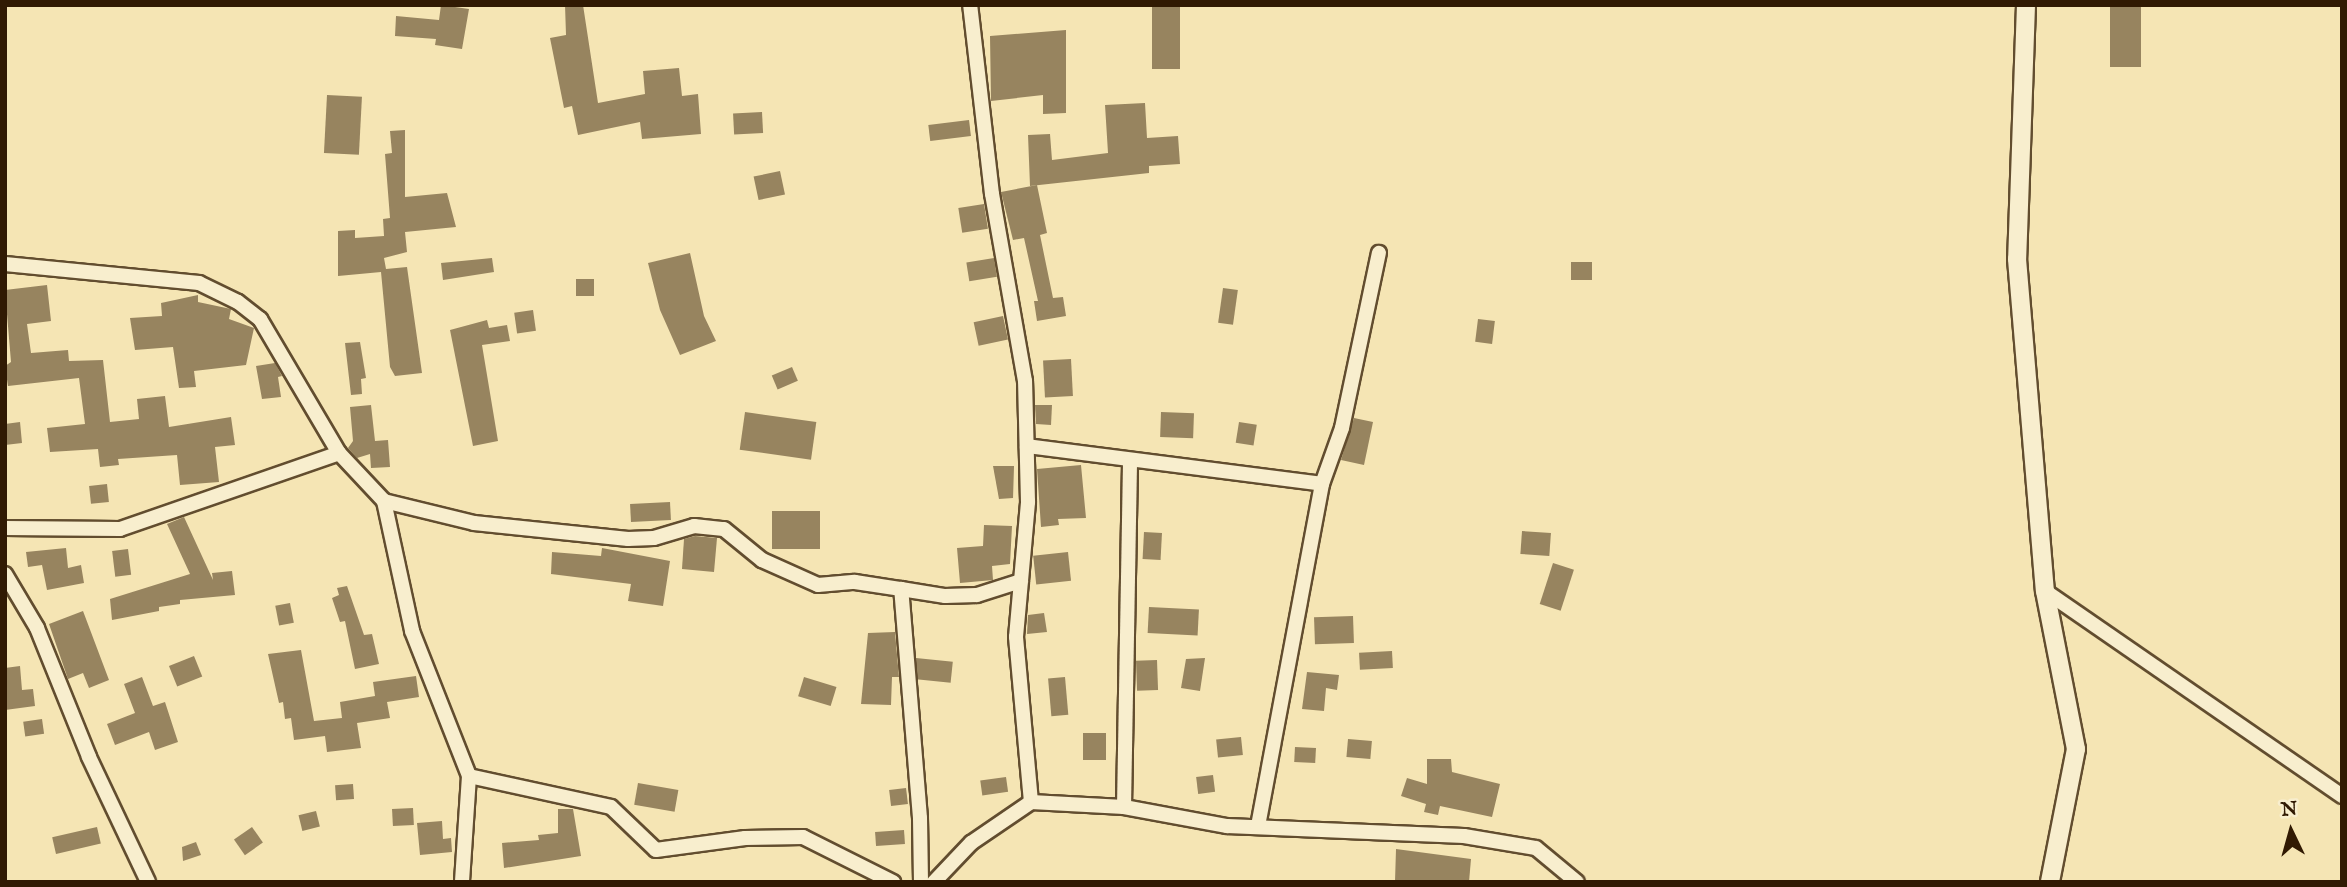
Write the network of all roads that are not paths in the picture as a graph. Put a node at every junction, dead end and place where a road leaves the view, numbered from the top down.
1 (970, 5) edge
2 (2026, 5) edge
3 (1379, 253) dead end
4 (5, 264) edge
5 (1027, 446) junction
6 (339, 453) junction
7 (1130, 460) junction
8 (1322, 484) junction
9 (384, 500) junction
10 (5, 528) edge
11 (5, 573) edge
12 (1021, 581) junction
13 (901, 589) junction
14 (2045, 591) junction
15 (469, 776) junction
16 (2342, 796) edge
17 (1031, 802) junction
18 (1124, 807) junction
19 (1258, 826) junction
20 (148, 882) edge
21 (462, 882) edge
22 (893, 882) edge
23 (921, 882) edge
24 (934, 882) edge
25 (1577, 882) edge
26 (2050, 882) edge

1 - 5 street
2 - 14 street
3 - 8 street
4 - 6 street
5 - 7 street
5 - 12 street
6 - 9 street
6 - 10 street
7 - 8 street
7 - 18 street
8 - 19 street
9 - 13 street
9 - 15 street
11 - 20 street
12 - 13 street
12 - 17 street
13 - 23 street
14 - 16 street
14 - 26 street
15 - 21 street
15 - 22 street
17 - 18 street
17 - 24 street
18 - 19 street
19 - 25 street

